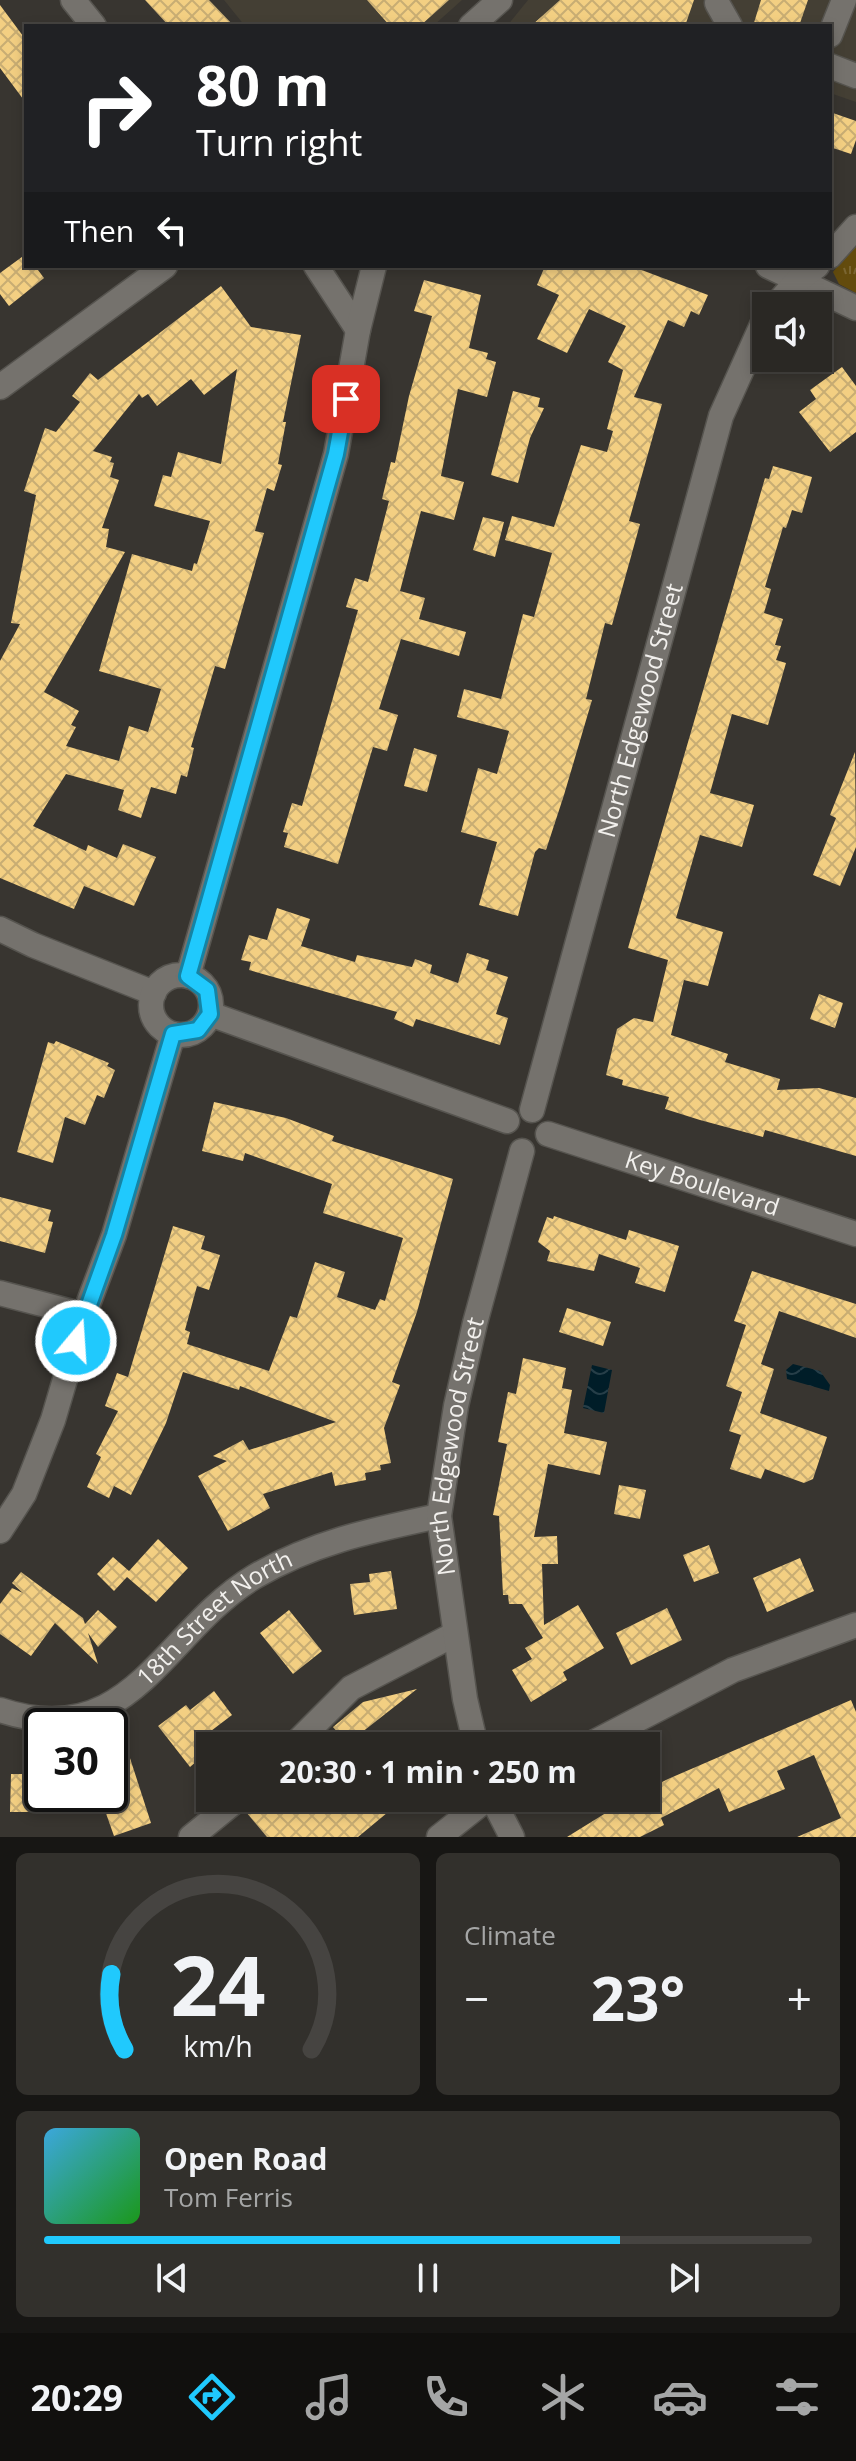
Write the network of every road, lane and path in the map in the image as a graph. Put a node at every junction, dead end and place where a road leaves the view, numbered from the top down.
1 (73, 0) edge
2 (500, 0) edge
3 (844, 0) edge
4 (717, 3) dead end
5 (92, 24) edge
6 (473, 24) edge
7 (729, 24) edge
8 (832, 30) edge
9 (832, 67) edge
10 (856, 76) edge
11 (856, 227) edge
12 (832, 254) edge
13 (162, 268) edge
14 (317, 268) edge
15 (374, 268) edge
16 (779, 268) edge
17 (807, 273) edge
18 (789, 292) edge
19 (856, 308) edge
20 (358, 330) junction
21 (752, 347) edge
22 (0, 387) edge
23 (0, 929) edge
24 (188, 976) junction
25 (154, 993) junction
26 (210, 1014) junction
27 (173, 1034) junction
28 (532, 1110) junction
29 (507, 1121) junction
30 (548, 1134) junction
31 (522, 1151) junction
32 (856, 1234) edge
33 (0, 1293) edge
34 (84, 1315) junction
35 (439, 1516) junction
36 (0, 1531) edge
37 (856, 1625) edge
38 (455, 1634) junction
39 (0, 1710) edge
40 (307, 1732) edge
41 (473, 1732) edge
42 (614, 1732) edge
43 (222, 1812) edge
44 (472, 1812) edge
45 (498, 1812) edge
46 (191, 1837) edge
47 (439, 1837) edge
48 (512, 1837) edge

1 - 5 street
2 - 6 street
3 - 8 street
4 - 7 street
9 - 10 street
11 - 12 street
13 - 22 street
14 - 20 street
15 - 20 street
16 - 17 street
17 - 18 street
17 - 19 street
20 - 24 street
21 - 28 street, North Edgewood Street
23 - 25 street
24 - 25 street
24 - 26 street
25 - 27 street
26 - 27 street
26 - 29 street
27 - 34 street
28 - 29 street
28 - 30 street
29 - 31 street
30 - 31 street
30 - 32 street, Key Boulevard
31 - 35 street, North Edgewood Street
33 - 34 street
34 - 36 street
35 - 38 street, North Edgewood Street
35 - 39 street, 18th Street North
37 - 42 street
38 - 40 street
38 - 41 street, North Edgewood Street
43 - 46 street
44 - 47 street
45 - 48 street

